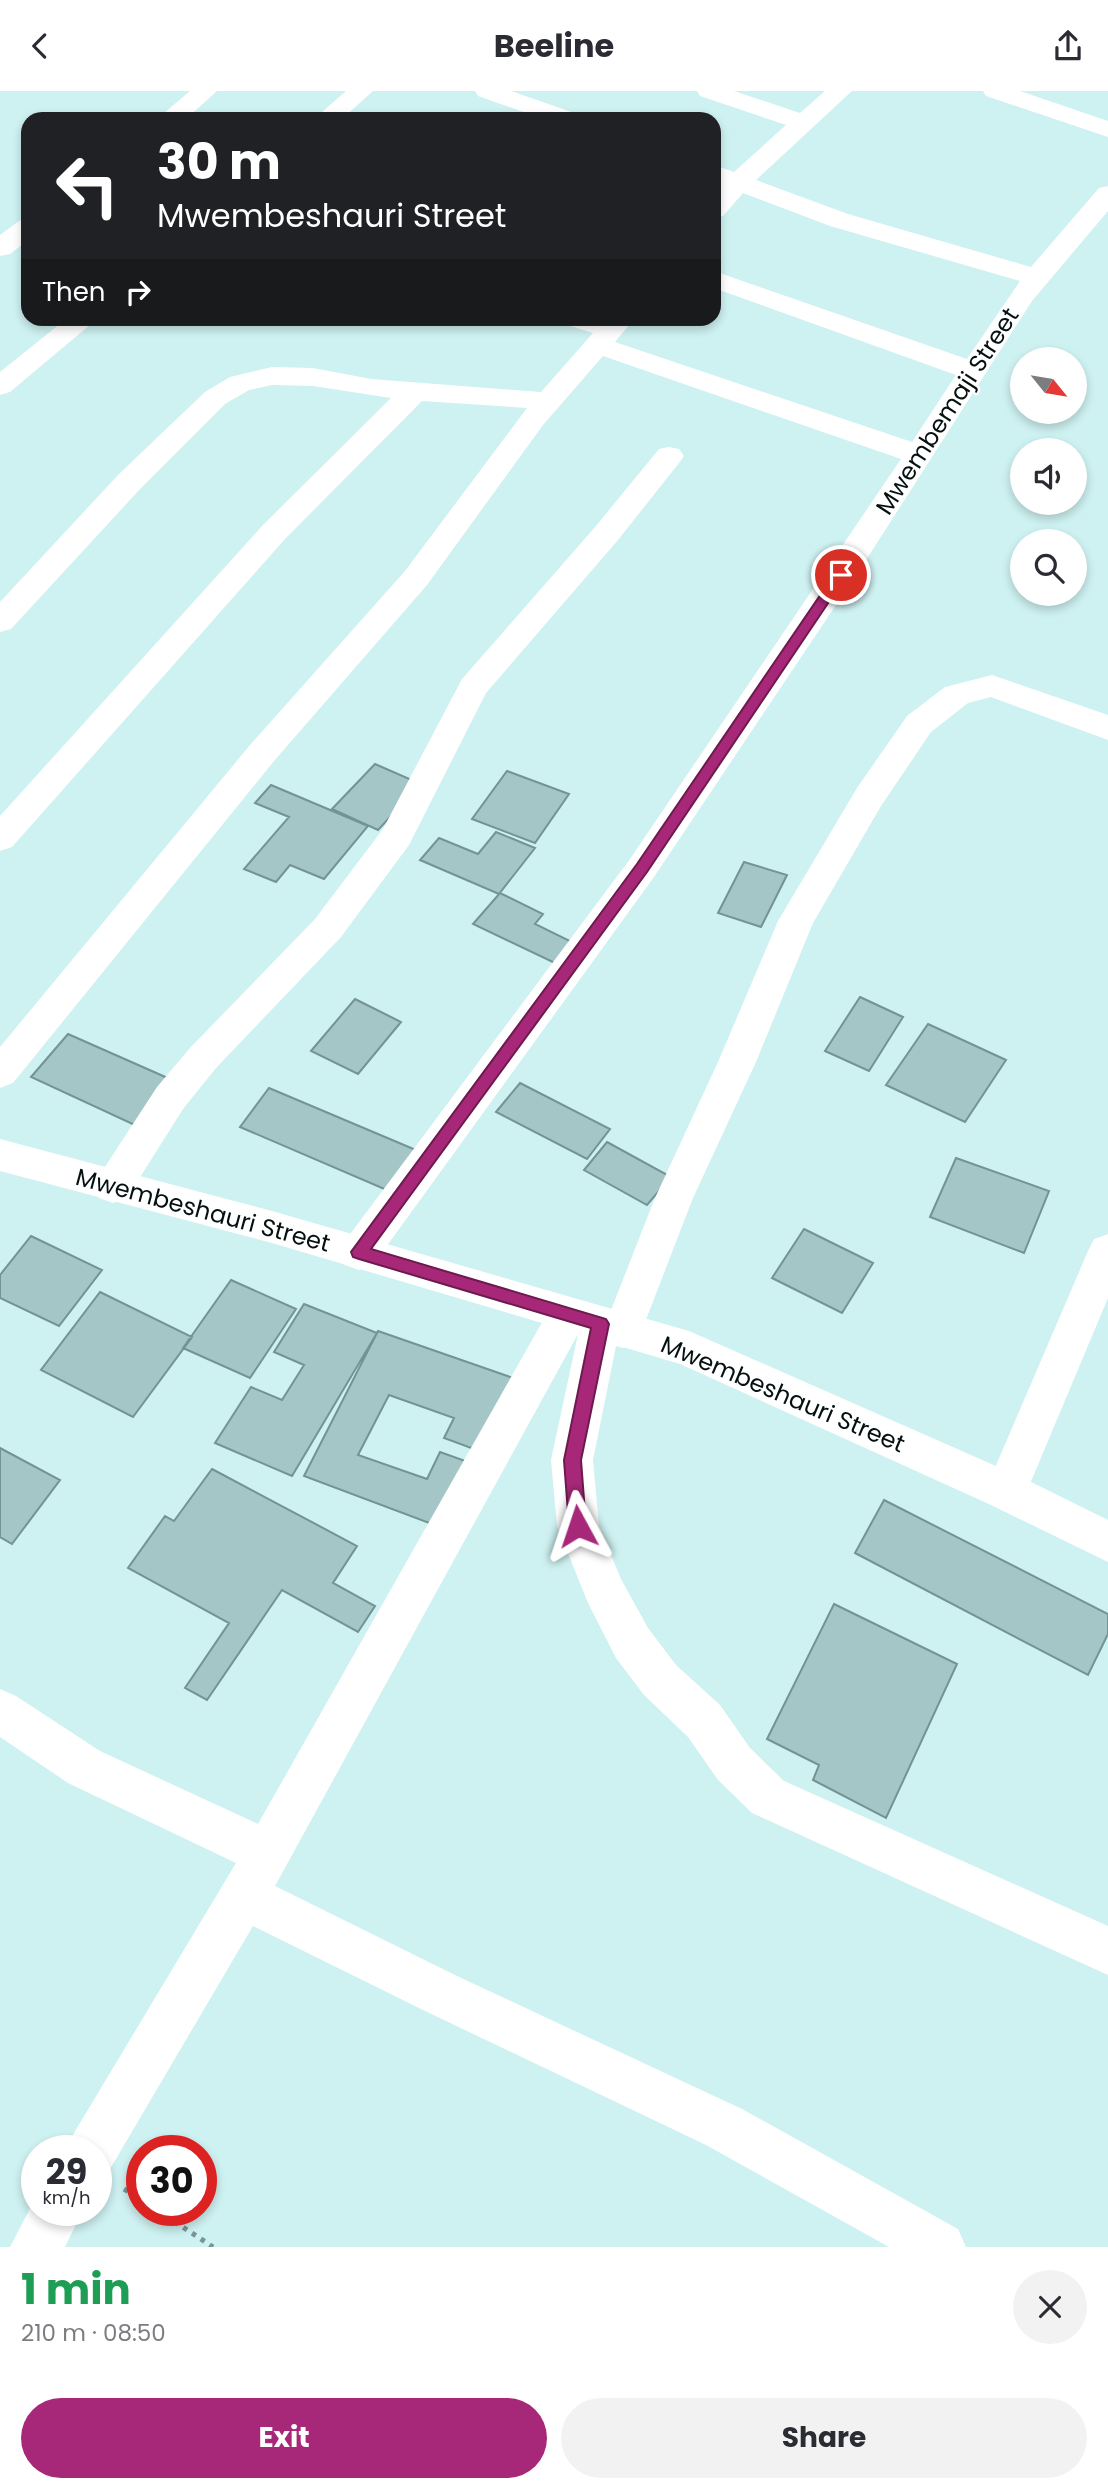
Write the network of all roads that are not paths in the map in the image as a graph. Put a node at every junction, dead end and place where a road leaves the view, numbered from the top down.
1 (205, 91) edge
2 (361, 91) edge
3 (487, 91) edge
4 (709, 91) edge
5 (840, 91) edge
6 (995, 91) edge
7 (179, 112) edge
8 (336, 112) edge
9 (548, 112) edge
10 (804, 123) junction
11 (1108, 129) edge
12 (725, 178) edge
13 (1108, 194) edge
14 (21, 232) edge
15 (0, 248) edge
16 (1038, 278) junction
17 (721, 281) edge
18 (73, 326) edge
19 (609, 331) edge
20 (973, 371) junction
21 (0, 386) edge
22 (414, 391) junction
23 (549, 401) junction
24 (919, 454) junction
25 (669, 456) dead end
26 (0, 621) edge
27 (1108, 728) edge
28 (0, 838) edge
29 (0, 1073) edge
30 (0, 1155) edge
31 (113, 1187) junction
32 (1108, 1251) edge
33 (359, 1252) junction
34 (597, 1323) junction
35 (1006, 1491) junction
36 (1108, 1542) edge
37 (0, 1711) edge
38 (267, 1853) junction
39 (244, 1896) junction
40 (1108, 1951) edge
41 (102, 2135) edge
42 (48, 2226) edge
43 (36, 2247) edge
44 (940, 2247) edge

1 - 7 street
2 - 8 street
3 - 9 street
4 - 10 street
5 - 10 street
6 - 11 street
10 - 12 street
12 - 16 street
13 - 16 street, Mwembemaji Street
14 - 15 street
16 - 20 street, Mwembemaji Street
17 - 20 street
18 - 21 street
19 - 23 street
19 - 24 street
20 - 24 street, Mwembemaji Street
22 - 23 street
22 - 26 street
22 - 28 street
23 - 29 street
24 - 33 street, Mwembemaji Street
25 - 31 street
27 - 34 street
30 - 31 street, Mwembeshauri Street
31 - 33 street, Mwembeshauri Street
32 - 35 street
33 - 34 street, Mwembeshauri Street
34 - 35 street, Mwembeshauri Street
34 - 38 street
34 - 40 street
35 - 36 street, Mwembeshauri Street
37 - 38 street
38 - 39 street
39 - 41 street
39 - 44 street
42 - 43 street

